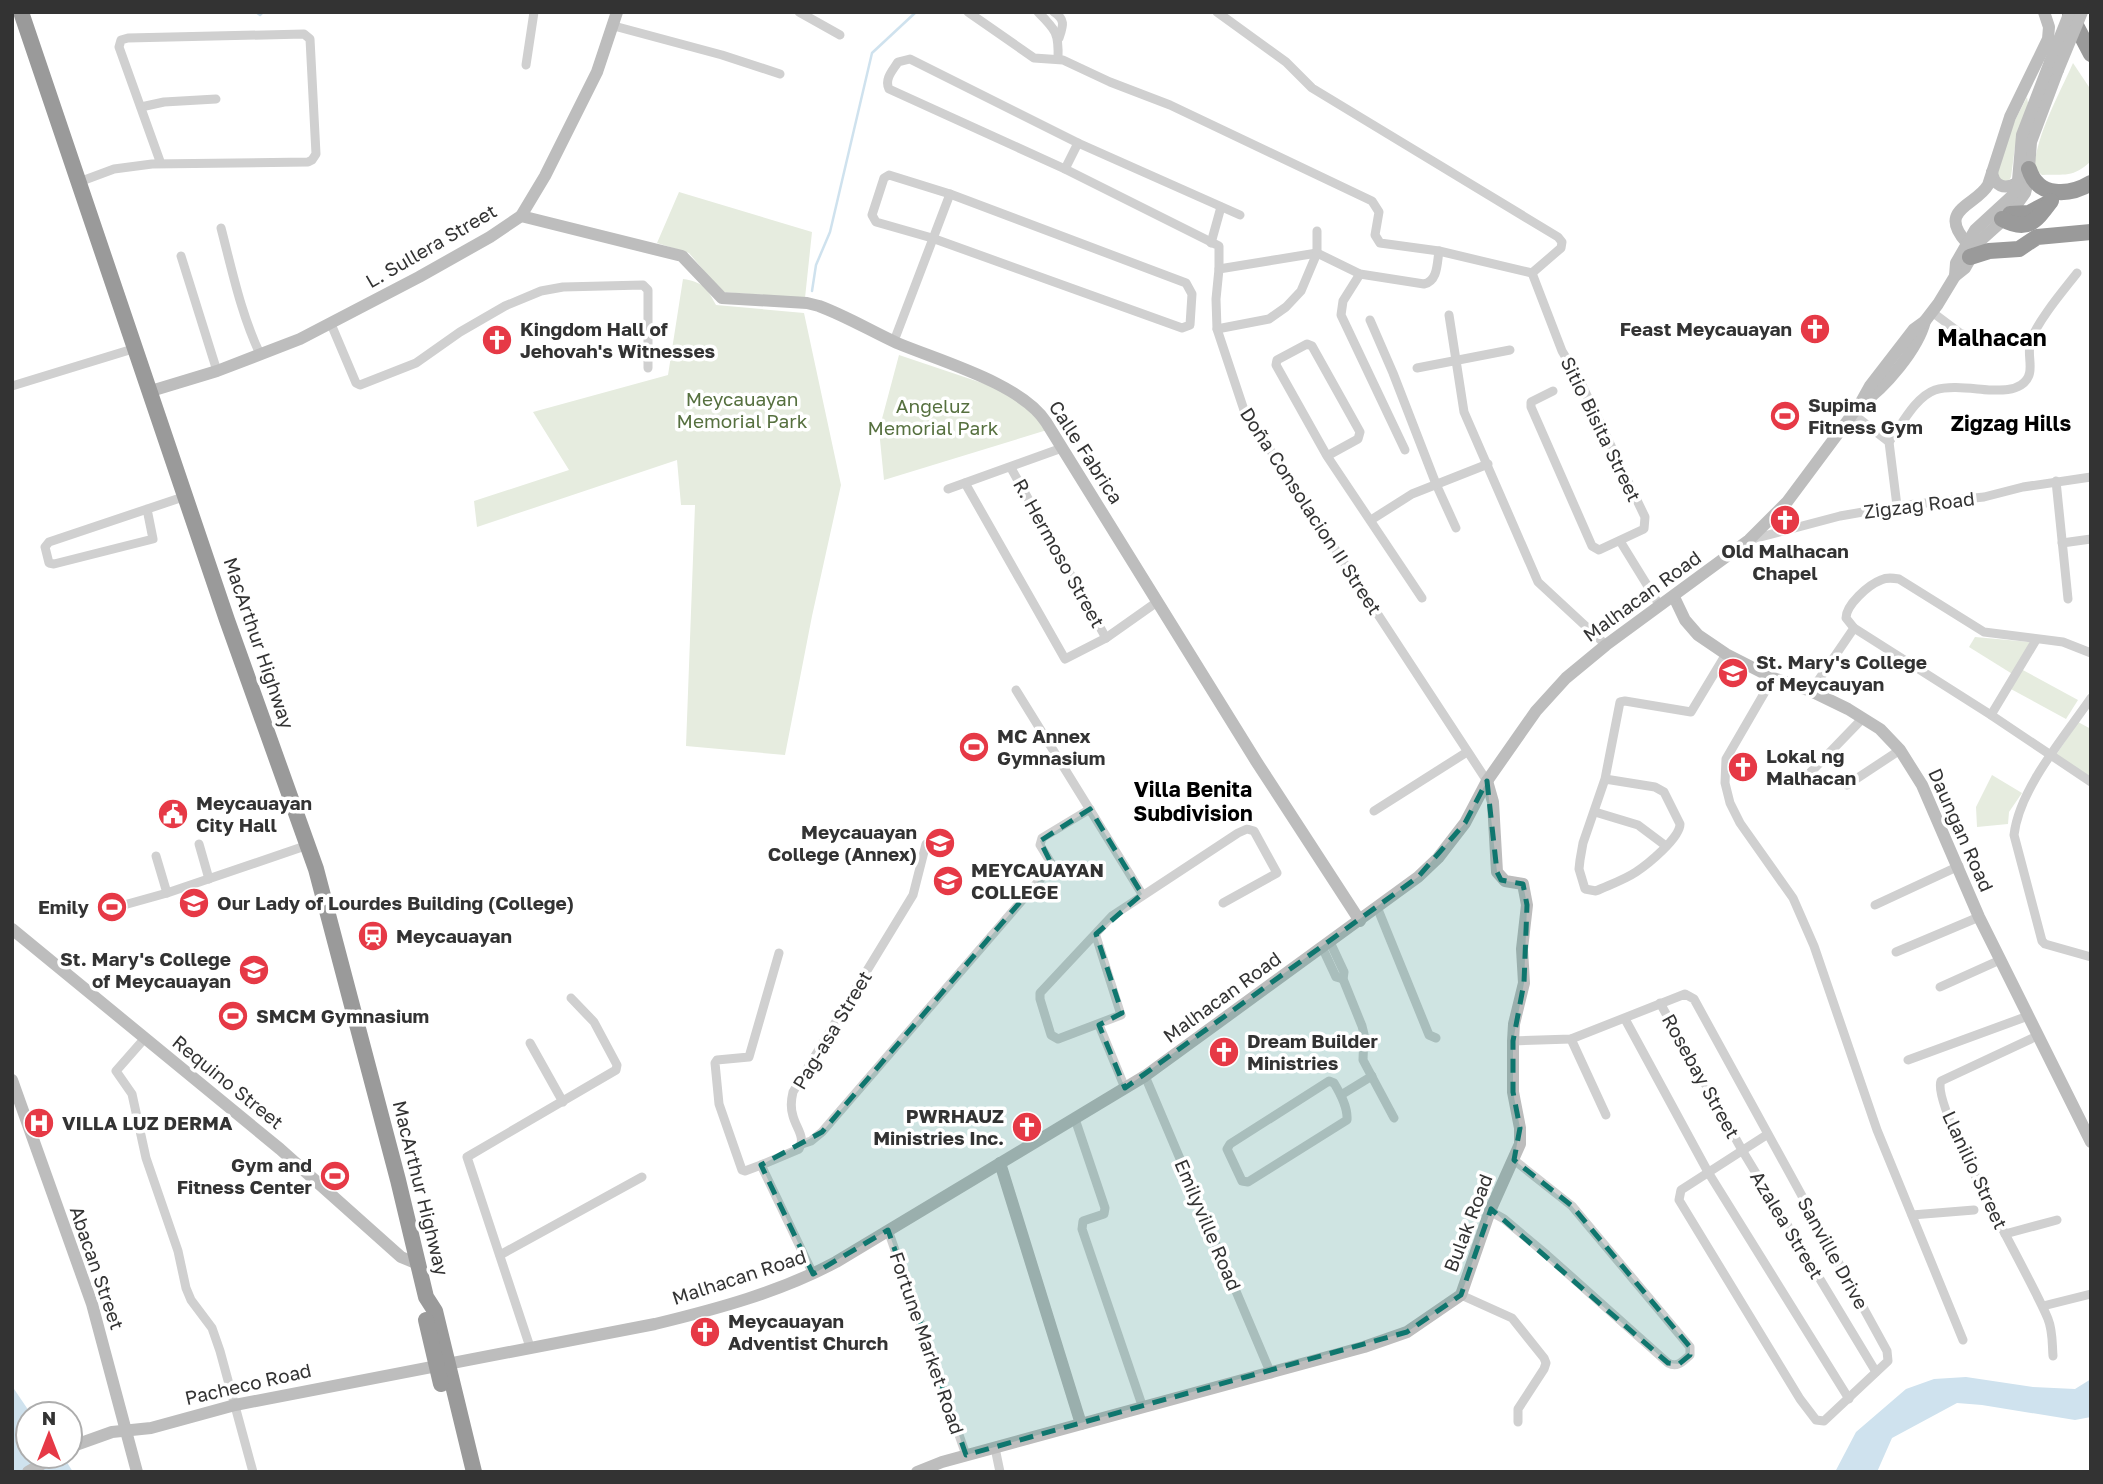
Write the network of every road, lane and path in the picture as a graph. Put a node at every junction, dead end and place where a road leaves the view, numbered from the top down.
1 (21, 12) edge
2 (534, 12) edge
3 (617, 12) edge
4 (799, 12) edge
5 (968, 12) edge
6 (1038, 12) edge
7 (1054, 12) edge
8 (1217, 12) edge
9 (2044, 12) edge
10 (2069, 12) edge
11 (2082, 12) edge
12 (614, 26) junction
13 (840, 35) dead end
14 (1059, 38) junction
15 (2091, 54) edge
16 (1058, 59) junction
17 (526, 65) dead end
18 (2054, 66) junction
19 (780, 74) dead end
20 (216, 99) dead end
21 (141, 107) junction
22 (1078, 143) junction
23 (161, 164) junction
24 (1065, 169) junction
25 (2029, 169) junction
26 (1992, 172) junction
27 (79, 183) junction
28 (2017, 183) junction
29 (2091, 183) edge
30 (950, 194) junction
31 (1980, 195) junction
32 (2057, 197) junction
33 (1221, 207) junction
34 (1240, 215) dead end
35 (521, 216) junction
36 (2001, 217) junction
37 (221, 228) dead end
38 (1317, 231) dead end
39 (2091, 232) edge
40 (932, 238) junction
41 (2028, 242) junction
42 (1211, 243) junction
43 (1968, 250) junction
44 (1439, 251) junction
45 (1317, 253) junction
46 (181, 256) dead end
47 (1219, 269) junction
48 (1532, 273) junction
49 (2077, 273) dead end
50 (1360, 274) junction
51 (1450, 315) dead end
52 (1928, 316) junction
53 (1370, 320) dead end
54 (331, 324) junction
55 (1217, 329) junction
56 (894, 341) junction
57 (2030, 341) junction
58 (136, 348) junction
59 (1510, 350) dead end
60 (260, 354) junction
61 (1456, 359) junction
62 (648, 368) dead end
63 (1417, 368) dead end
64 (217, 371) junction
65 (12, 386) edge
66 (151, 391) junction
67 (1553, 391) dead end
68 (1857, 409) junction
69 (1889, 442) junction
70 (1062, 448) junction
71 (1405, 450) dead end
72 (1327, 456) junction
73 (1488, 464) junction
74 (1011, 468) junction
75 (2091, 477) edge
76 (2056, 481) junction
77 (965, 483) junction
78 (1436, 484) junction
79 (948, 489) dead end
80 (186, 496) junction
81 (1897, 506) junction
82 (147, 509) junction
83 (1371, 520) junction
84 (1457, 528) dead end
85 (2091, 539) edge
86 (1749, 540) junction
87 (1620, 541) junction
88 (2062, 543) junction
89 (1674, 597) junction
90 (1422, 598) dead end
91 (2068, 600) dead end
92 (1157, 602) junction
93 (1660, 606) junction
94 (1854, 628) junction
95 (1106, 638) junction
96 (2036, 640) junction
97 (1606, 645) junction
98 (2091, 653) edge
99 (1726, 654) junction
100 (1773, 678) junction
101 (1016, 690) dead end
102 (1811, 691) junction
103 (2091, 698) edge
104 (1991, 715) junction
105 (1863, 718) junction
106 (1900, 750) junction
107 (1467, 752) junction
108 (2051, 756) junction
109 (1806, 777) dead end
110 (1605, 779) junction
111 (1487, 781) junction
112 (2091, 782) edge
113 (1847, 785) dead end
114 (1090, 809) junction
115 (1374, 811) dead end
116 (1595, 811) junction
117 (198, 844) dead end
118 (926, 844) dead end
119 (309, 845) junction
120 (1666, 846) junction
121 (156, 856) dead end
122 (1959, 866) junction
123 (209, 879) junction
124 (167, 893) junction
125 (1142, 894) junction
126 (1223, 903) dead end
127 (124, 905) dead end
128 (1875, 905) dead end
129 (1377, 907) junction
130 (1979, 917) junction
131 (1360, 921) junction
132 (12, 929) edge
133 (1096, 936) junction
134 (1326, 944) junction
135 (1896, 952) dead end
136 (779, 953) dead end
137 (2091, 957) edge
138 (2000, 960) junction
139 (1940, 987) dead end
140 (571, 998) dead end
141 (1660, 1003) junction
142 (2028, 1016) junction
143 (1625, 1019) junction
144 (1100, 1025) junction
145 (2037, 1036) junction
146 (145, 1038) junction
147 (1436, 1038) dead end
148 (1571, 1039) junction
149 (1513, 1041) junction
150 (530, 1043) dead end
151 (1908, 1060) dead end
152 (1145, 1076) junction
153 (1372, 1076) junction
154 (12, 1080) edge
155 (1125, 1088) junction
156 (1341, 1095) junction
157 (564, 1102) junction
158 (1606, 1115) dead end
159 (1394, 1118) dead end
160 (1075, 1119) junction
161 (1768, 1133) junction
162 (2091, 1142) edge
163 (802, 1144) junction
164 (1742, 1150) junction
165 (1514, 1160) junction
166 (1000, 1163) junction
167 (761, 1165) junction
168 (1708, 1172) junction
169 (642, 1177) dead end
170 (1974, 1210) dead end
171 (1490, 1211) junction
172 (1912, 1215) junction
173 (2057, 1220) dead end
174 (888, 1230) junction
175 (2005, 1234) junction
176 (500, 1255) junction
177 (418, 1264) junction
178 (813, 1274) junction
179 (2091, 1294) edge
180 (1461, 1295) junction
181 (2043, 1306) junction
182 (1963, 1340) dead end
183 (530, 1347) junction
184 (2053, 1356) dead end
185 (442, 1364) junction
186 (1876, 1372) junction
187 (1271, 1374) junction
188 (1849, 1399) junction
189 (235, 1405) junction
190 (1143, 1408) junction
191 (1518, 1422) dead end
192 (1081, 1424) junction
193 (125, 1430) junction
194 (84, 1441) edge
195 (995, 1448) junction
196 (966, 1455) junction
197 (944, 1467) edge
198 (137, 1472) edge
199 (253, 1472) edge
200 (463, 1472) edge
201 (474, 1472) edge
202 (917, 1472) edge
203 (1000, 1472) edge

1 - 27 highway, MacArthur Highway
2 - 17 street
3 - 12 street, L. Sullera Street
4 - 13 street
5 - 16 street
6 - 14 street
7 - 14 street
8 - 48 street
9 - 26 street
10 - 15 highway
10 - 18 street, Malhacan Road, bridge
11 - 18 street, Malhacan Road, bridge
12 - 19 street
12 - 35 street, L. Sullera Street
14 - 16 street
16 - 44 street
18 - 25 street, Malhacan Road
18 - 28 street, Malhacan Road
20 - 21 street
21 - 23 street
21 - 23 street
22 - 24 street
22 - 24 street
22 - 33 street
23 - 27 street
24 - 42 street
25 - 32 highway
25 - 36 street, Malhacan Road
26 - 28 street
26 - 31 street
27 - 58 highway, MacArthur Highway
28 - 36 street, Malhacan Road
29 - 32 highway
30 - 40 street
30 - 40 street
30 - 40 street
31 - 36 street
31 - 43 street
32 - 36 highway
33 - 34 street
33 - 42 street
35 - 54 street, L. Sullera Street
35 - 56 street, Calle Fabrica
36 - 41 highway
36 - 43 street, Malhacan Road
37 - 60 street
38 - 45 street
39 - 41 highway
40 - 56 street
41 - 43 highway
42 - 47 street
43 - 52 street, Malhacan Road
44 - 48 street
44 - 50 street
45 - 47 street
45 - 50 street
45 - 55 street
46 - 64 street
47 - 55 street, Doña Consolacion II Street
48 - 87 street, Sitio Bisita Street
49 - 57 street
50 - 71 street
51 - 61 street
52 - 57 street
52 - 68 street, Malhacan Road
53 - 78 street
54 - 60 street, L. Sullera Street
54 - 62 street
55 - 107 street, Doña Consolacion II Street
56 - 70 street, Calle Fabrica
57 - 69 street
58 - 65 street
58 - 66 highway, MacArthur Highway
59 - 61 street
60 - 64 street, L. Sullera Street
61 - 63 street
61 - 73 street
64 - 66 street, L. Sullera Street
66 - 80 highway, MacArthur Highway
67 - 87 street
68 - 69 street
68 - 86 street, Malhacan Road
69 - 81 street
70 - 74 street
70 - 92 street, Calle Fabrica
72 - 72 street
72 - 83 street
73 - 78 street
73 - 97 street
74 - 77 street
74 - 95 street, R. Hermoso Street
75 - 76 street, Zigzag Road
76 - 81 street, Zigzag Road
76 - 88 street
77 - 79 street
77 - 95 street
78 - 83 street
78 - 84 street
80 - 82 street
80 - 119 highway, MacArthur Highway
81 - 86 street, Zigzag Road
82 - 82 street
83 - 90 street
85 - 88 street
86 - 89 street, Malhacan Road
87 - 93 street
88 - 91 street
89 - 93 street, Malhacan Road
89 - 99 street, Daungan Road
92 - 95 street
92 - 131 street, Calle Fabrica
93 - 97 street, Malhacan Road
94 - 96 street
94 - 102 street
94 - 104 street
96 - 98 street
96 - 104 street
97 - 111 street, Malhacan Road
99 - 100 street, Daungan Road
99 - 110 street
100 - 102 street, Daungan Road
100 - 172 street
101 - 114 street
102 - 105 street, Daungan Road
103 - 108 street
104 - 108 street
105 - 106 street, Daungan Road
105 - 109 street
106 - 113 street
106 - 122 street, Daungan Road
107 - 111 street, Doña Consolacion II Street
107 - 115 street
108 - 112 street
108 - 137 street
110 - 116 street
110 - 120 street
111 - 129 street, Malhacan Road
111 - 149 street, Bulak Road
114 - 125 street
114 - 163 street
116 - 120 street
116 - 120 street
117 - 123 street
118 - 163 street, Pag-asa Street
119 - 123 street
119 - 177 highway, MacArthur Highway
121 - 124 street
122 - 128 street
122 - 130 street, Daungan Road
123 - 124 street
124 - 127 street
125 - 126 street
125 - 133 street
129 - 131 street, Malhacan Road
129 - 147 street
130 - 135 street
130 - 138 street, Daungan Road
131 - 134 street, Malhacan Road
132 - 146 street, Requino Street
133 - 144 street
133 - 144 street
134 - 152 street, Malhacan Road
134 - 153 street
136 - 167 street
138 - 139 street
138 - 142 street, Daungan Road
140 - 157 street
141 - 143 street, Sanville Drive
141 - 161 street, Sanville Drive
141 - 164 street, Rosebay Street
142 - 145 street, Daungan Road
142 - 151 street
143 - 148 street, Sanville Drive
143 - 168 street
144 - 155 street
145 - 162 street, Daungan Road
145 - 175 street, Llanilio Street
146 - 177 street, Requino Street
146 - 189 street
148 - 149 street, Sanville Drive
148 - 158 street
149 - 165 street, Bulak Road
150 - 157 street
152 - 155 street, Malhacan Road
152 - 187 street, Emilyville Road
153 - 156 street
153 - 159 street
154 - 193 street, Abacan Street
155 - 160 street, Malhacan Road
156 - 156 street
157 - 176 street
160 - 166 street, Malhacan Road
160 - 190 street
161 - 164 street
161 - 186 street, Sanville Drive
163 - 167 street
164 - 168 street
164 - 186 street, Azalea Street
165 - 171 street, Bulak Road
165 - 171 street
166 - 174 street, Malhacan Road
166 - 192 street
167 - 178 street
168 - 188 street
168 - 188 street
169 - 176 street
170 - 172 street
171 - 180 street, Bulak Road
172 - 182 street
173 - 175 street
174 - 178 street, Malhacan Road
174 - 196 street, Fortune Market Road
175 - 181 street, Llanilio Street
176 - 183 street
177 - 185 highway, MacArthur Highway
178 - 183 street, Malhacan Road
179 - 181 street
180 - 187 street, Bulak Road
180 - 191 street
181 - 184 street, Llanilio Street
183 - 185 street, Malhacan Road
185 - 189 street, Pacheco Road
185 - 200 highway, MacArthur Highway
185 - 201 highway, MacArthur Highway
186 - 188 street
187 - 190 street, Bulak Road
189 - 193 street, Pacheco Road
189 - 199 street
190 - 192 street, Bulak Road
192 - 195 street, Bulak Road
193 - 194 street, Pacheco Road
193 - 198 street, Abacan Street
195 - 196 street, Bulak Road
195 - 203 street
196 - 197 street, Bulak Road
197 - 202 street, Bulak Road

